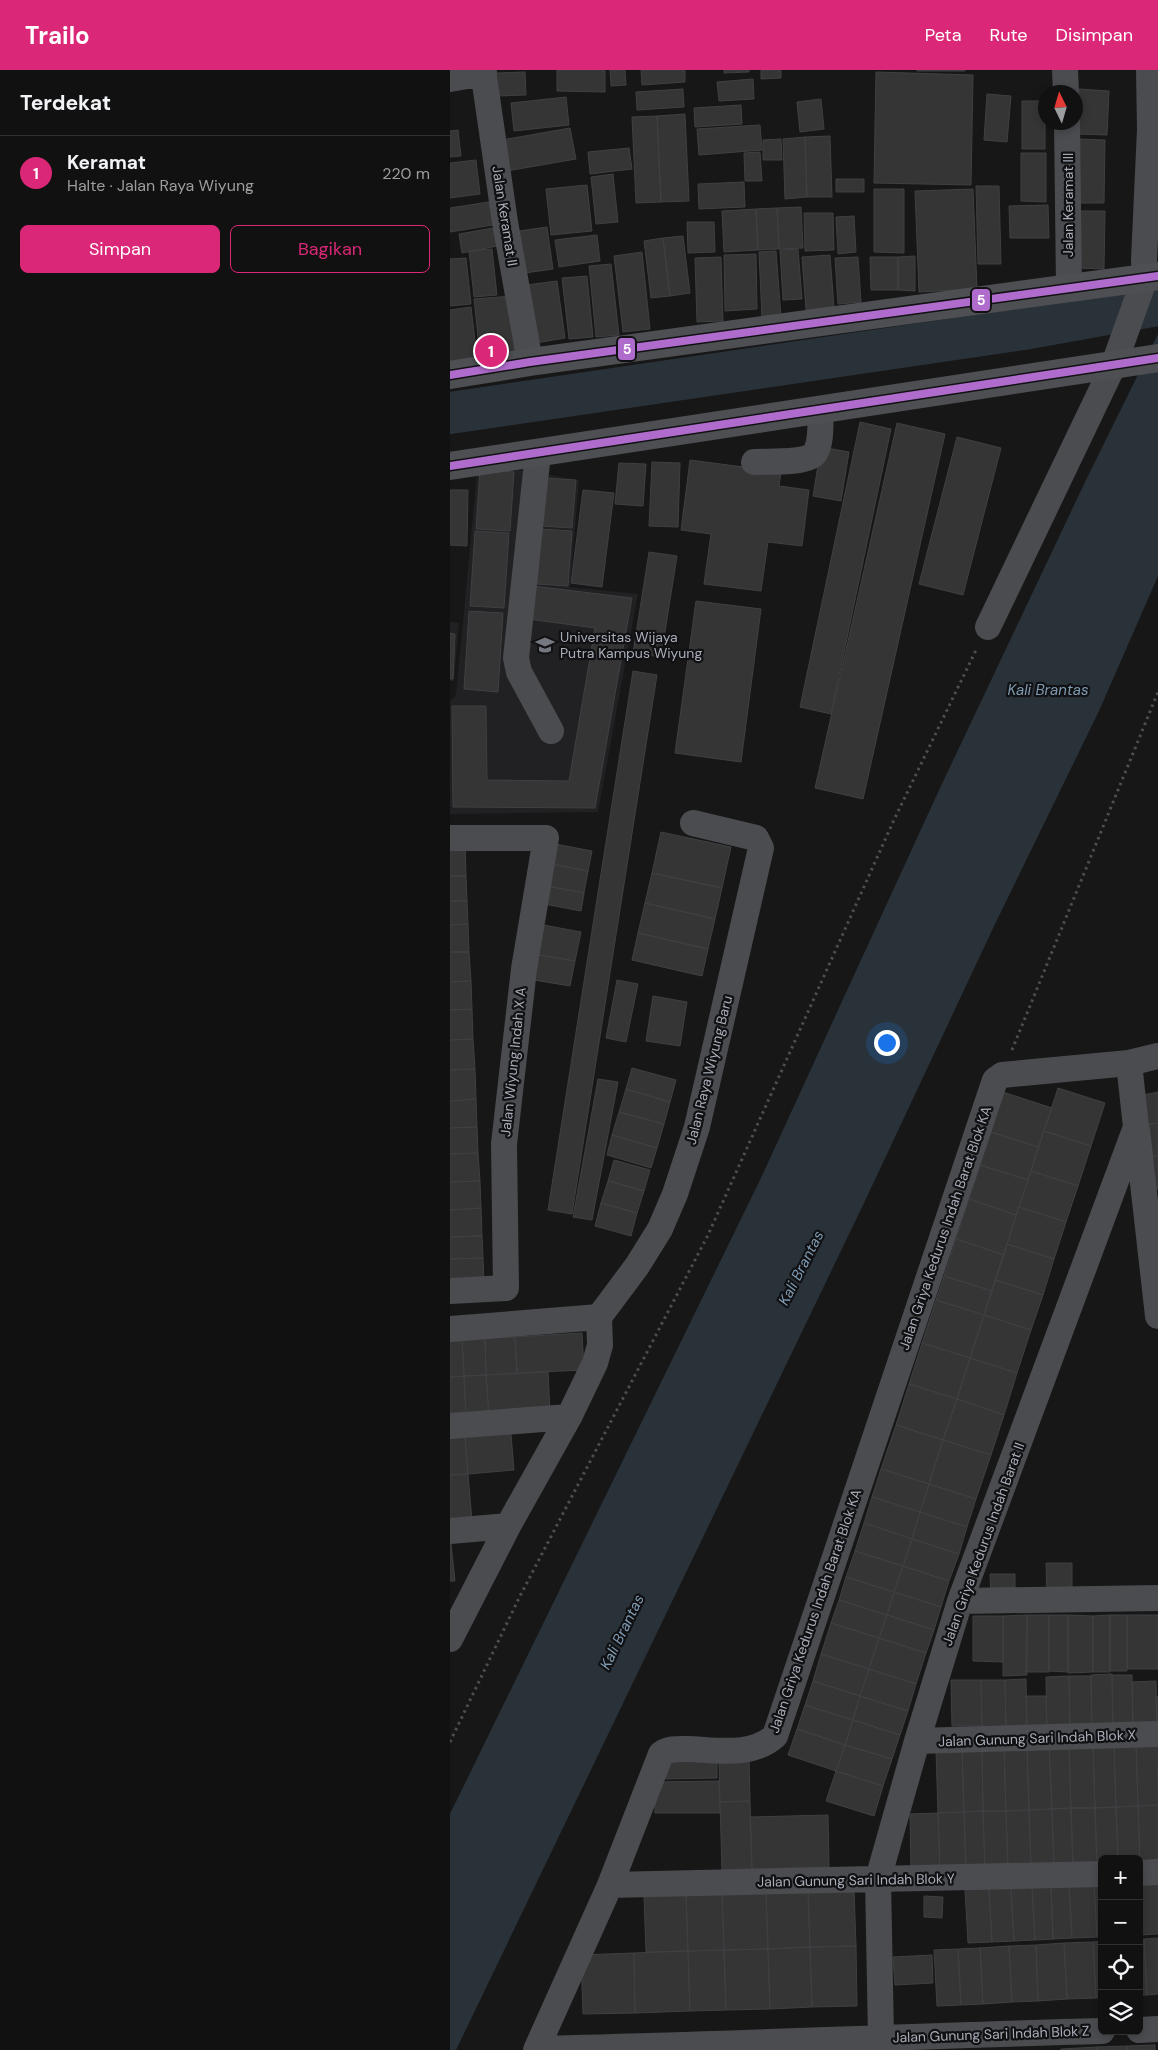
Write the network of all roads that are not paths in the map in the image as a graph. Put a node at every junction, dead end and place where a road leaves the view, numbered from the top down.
1 (1065, 70) edge
2 (1150, 70) edge
3 (484, 71) edge
4 (450, 79) edge
5 (1066, 85) edge
6 (1067, 130) edge
7 (1151, 277) edge
8 (1069, 288) junction
9 (1131, 357) edge
10 (530, 362) junction
11 (450, 375) edge
12 (821, 409) junction
13 (538, 453) junction
14 (754, 462) dead end
15 (450, 466) edge
16 (988, 627) road end
17 (551, 731) dead end
18 (693, 823) dead end
19 (450, 838) edge
20 (1158, 1056) edge
21 (1129, 1063) junction
22 (1136, 1127) junction
23 (450, 1291) edge
24 (1158, 1316) edge
25 (599, 1317) junction
26 (450, 1329) edge
27 (569, 1417) junction
28 (450, 1426) edge
29 (508, 1526) junction
30 (450, 1531) edge
31 (1158, 1598) edge
32 (960, 1601) junction
33 (450, 1639) edge
34 (1158, 1734) edge
35 (917, 1741) junction
36 (1143, 1872) edge
37 (1158, 1872) edge
38 (1098, 1874) edge
39 (878, 1879) junction
40 (610, 1885) junction
41 (1158, 2029) edge
42 (1143, 2030) edge
43 (1098, 2031) edge
44 (881, 2037) junction
45 (681, 2048) edge
46 (536, 2050) edge

1 - 5 street
2 - 7 street
3 - 4 street
3 - 10 street, Jalan Keramat II
6 - 8 street, Jalan Keramat III
7 - 8 main road
7 - 9 street
8 - 10 main road
9 - 12 main road
9 - 16 street
10 - 11 main road
12 - 13 main road
12 - 14 street
13 - 15 main road
13 - 17 street
18 - 25 street, Jalan Raya Wiyung Baru
19 - 23 street, Jalan Wiyung Indah X A
20 - 21 street
21 - 22 street, Jalan Griya Kedurus Indah Barat II
21 - 40 street, Jalan Griya Kedurus Indah Barat Blok KA
22 - 24 street
22 - 32 street, Jalan Griya Kedurus Indah Barat II
25 - 26 street
25 - 27 street
27 - 28 street
27 - 29 street
29 - 30 street
29 - 33 street
31 - 32 street
32 - 35 street, Jalan Griya Kedurus Indah Barat II
34 - 35 street, Jalan Gunung Sari Indah Blok X
35 - 39 street, Jalan Griya Kedurus Indah Barat II
36 - 37 street
38 - 39 street, Jalan Gunung Sari Indah Blok Y
39 - 40 street, Jalan Gunung Sari Indah Blok Y
39 - 44 street, Jalan Griya Kedurus Indah Barat II
40 - 46 street, Jalan Griya Kedurus Indah Barat Blok KA
41 - 42 street
43 - 44 street, Jalan Gunung Sari Indah Blok Z
44 - 45 street, Jalan Gunung Sari Indah Blok Z
45 - 46 street, Jalan Gunung Sari Indah Blok Z

